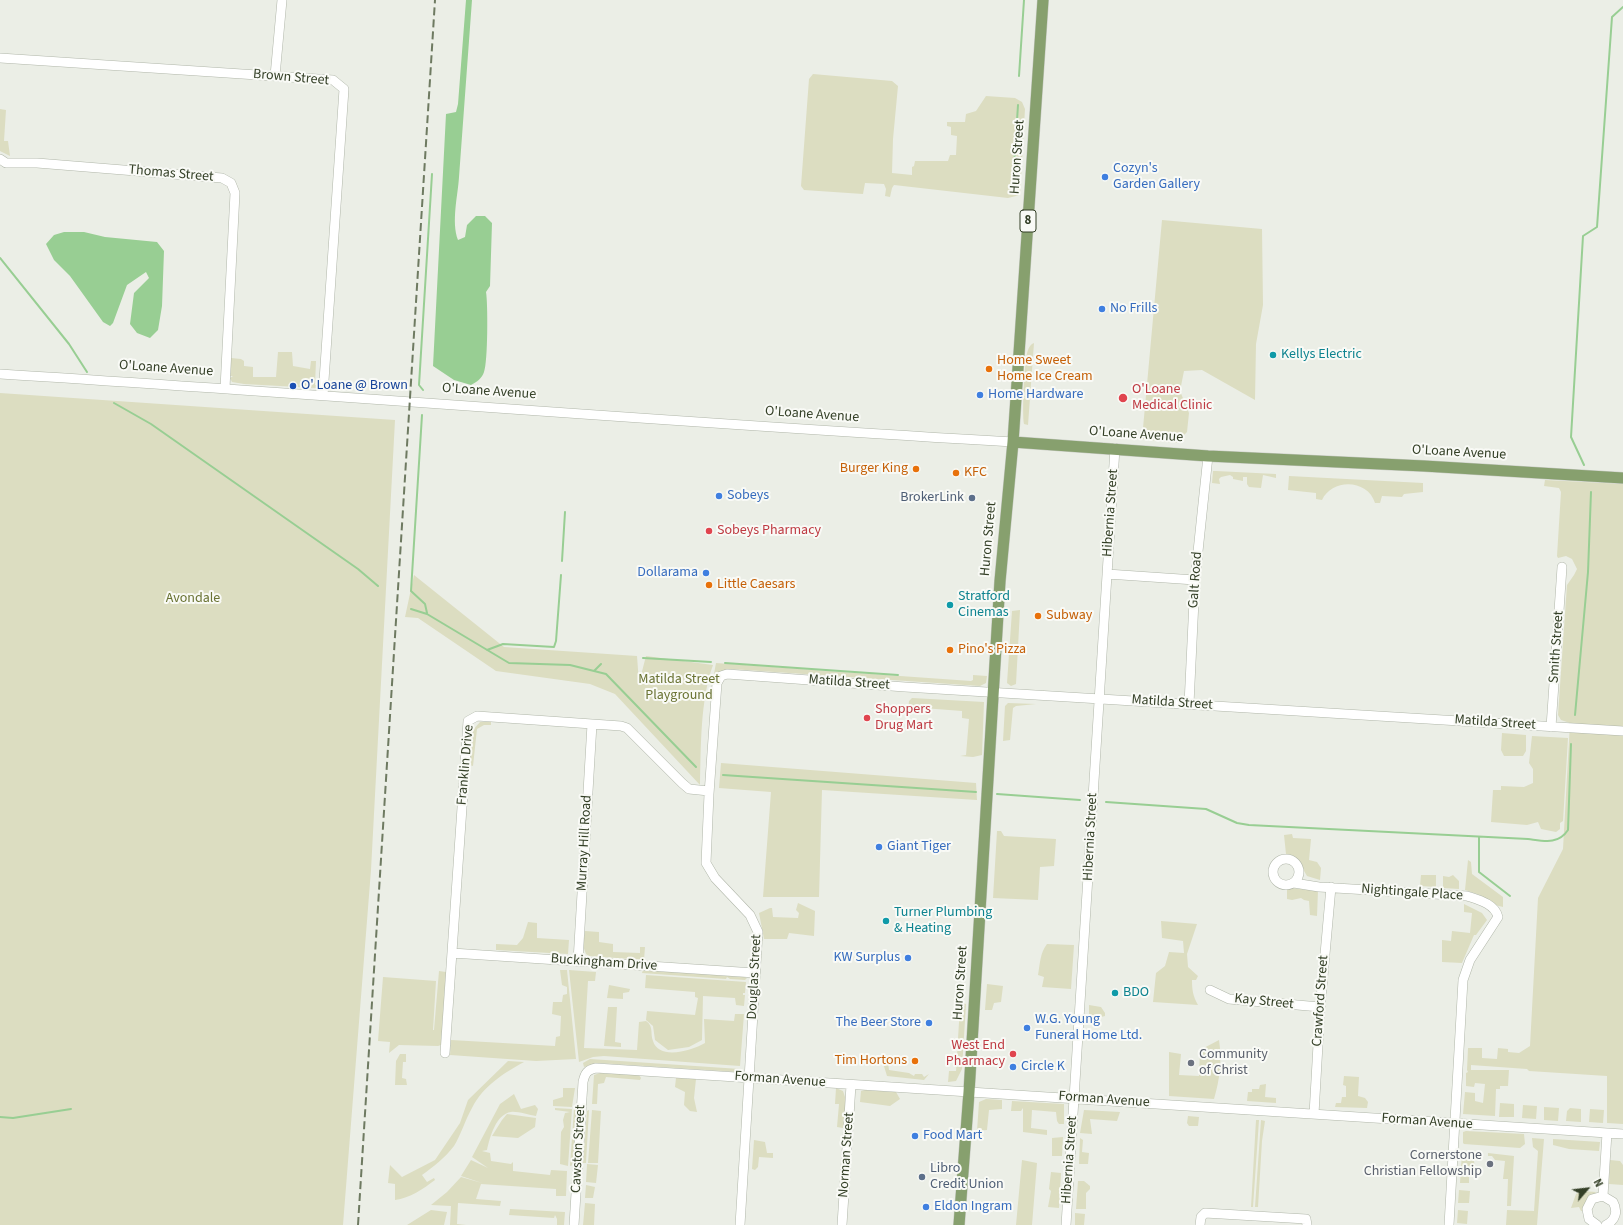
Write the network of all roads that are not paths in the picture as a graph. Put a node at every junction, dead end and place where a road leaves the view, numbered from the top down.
1 (282, 0) edge
2 (1043, 0) edge
3 (0, 58) edge
4 (275, 76) junction
5 (0, 159) edge
6 (0, 374) edge
7 (225, 388) junction
8 (323, 395) junction
9 (1014, 442) junction
10 (1115, 448) junction
11 (1208, 456) junction
12 (1623, 478) edge
13 (1562, 567) dead end
14 (1107, 574) junction
15 (1195, 580) junction
16 (721, 676) joint
17 (994, 692) junction
18 (1099, 698) junction
19 (1189, 704) junction
20 (592, 724) junction
21 (1551, 727) junction
22 (1623, 731) edge
23 (709, 791) junction
24 (1294, 883) dead end
25 (1330, 887) junction
26 (452, 953) junction
27 (578, 961) junction
28 (755, 973) junction
29 (1210, 990) dead end
30 (1320, 1007) junction
31 (444, 1053) dead end
32 (585, 1073) joint
33 (749, 1078) junction
34 (852, 1085) junction
35 (969, 1092) junction
36 (1075, 1099) junction
37 (1314, 1114) junction
38 (1455, 1123) junction
39 (1607, 1133) junction
40 (1623, 1134) edge
41 (1603, 1196) junction
42 (574, 1225) edge
43 (740, 1225) edge
44 (842, 1225) edge
45 (959, 1225) edge
46 (1066, 1225) edge
47 (1200, 1225) edge
48 (1307, 1225) edge
49 (1449, 1225) edge
50 (1597, 1225) edge
51 (1606, 1225) edge

1 - 4 street
2 - 9 main road, Huron Street / 8
3 - 4 street, Brown Street
4 - 8 street, Brown Street
5 - 7 street, Thomas Street
6 - 7 street, O'Loane Avenue
7 - 8 street, O'Loane Avenue
8 - 9 street, O'Loane Avenue
9 - 10 main road, O'Loane Avenue
9 - 17 main road, Huron Street / 8
10 - 11 main road, O'Loane Avenue
10 - 14 street, Hibernia Street
11 - 12 main road, O'Loane Avenue
11 - 15 street, Galt Road
13 - 21 street, Smith Street
14 - 15 street
14 - 18 street, Hibernia Street
15 - 19 street, Galt Road
16 - 17 street, Matilda Street
16 - 23 street, Douglas Street
17 - 18 street, Matilda Street
17 - 35 main road, Huron Street / 8
18 - 19 street, Matilda Street
18 - 36 street, Hibernia Street
19 - 21 street, Matilda Street
20 - 23 street, Franklin Drive
20 - 26 street, Franklin Drive
20 - 27 street, Murray Hill Road
21 - 22 street, Matilda Street
23 - 28 street, Douglas Street
24 - 25 street, Nightingale Place
25 - 30 street, Crawford Street
25 - 38 street, Nightingale Place
26 - 27 street, Buckingham Drive
26 - 31 street, Franklin Drive
27 - 28 street, Buckingham Drive
28 - 33 street, Douglas Street
29 - 30 street, Kay Street
30 - 37 street, Crawford Street
32 - 33 street, Forman Avenue
32 - 42 street, Cawston Street
33 - 34 street, Forman Avenue
33 - 43 street, Douglas Street
34 - 35 street, Forman Avenue
34 - 44 street, Norman Street
35 - 36 street, Forman Avenue
35 - 45 main road, Huron Street / 8
36 - 37 street, Forman Avenue
36 - 46 street, Hibernia Street
37 - 38 street, Forman Avenue
38 - 39 street, Forman Avenue
38 - 49 street
39 - 40 street, Forman Avenue
39 - 41 street
41 - 50 street
41 - 51 street
47 - 48 street

